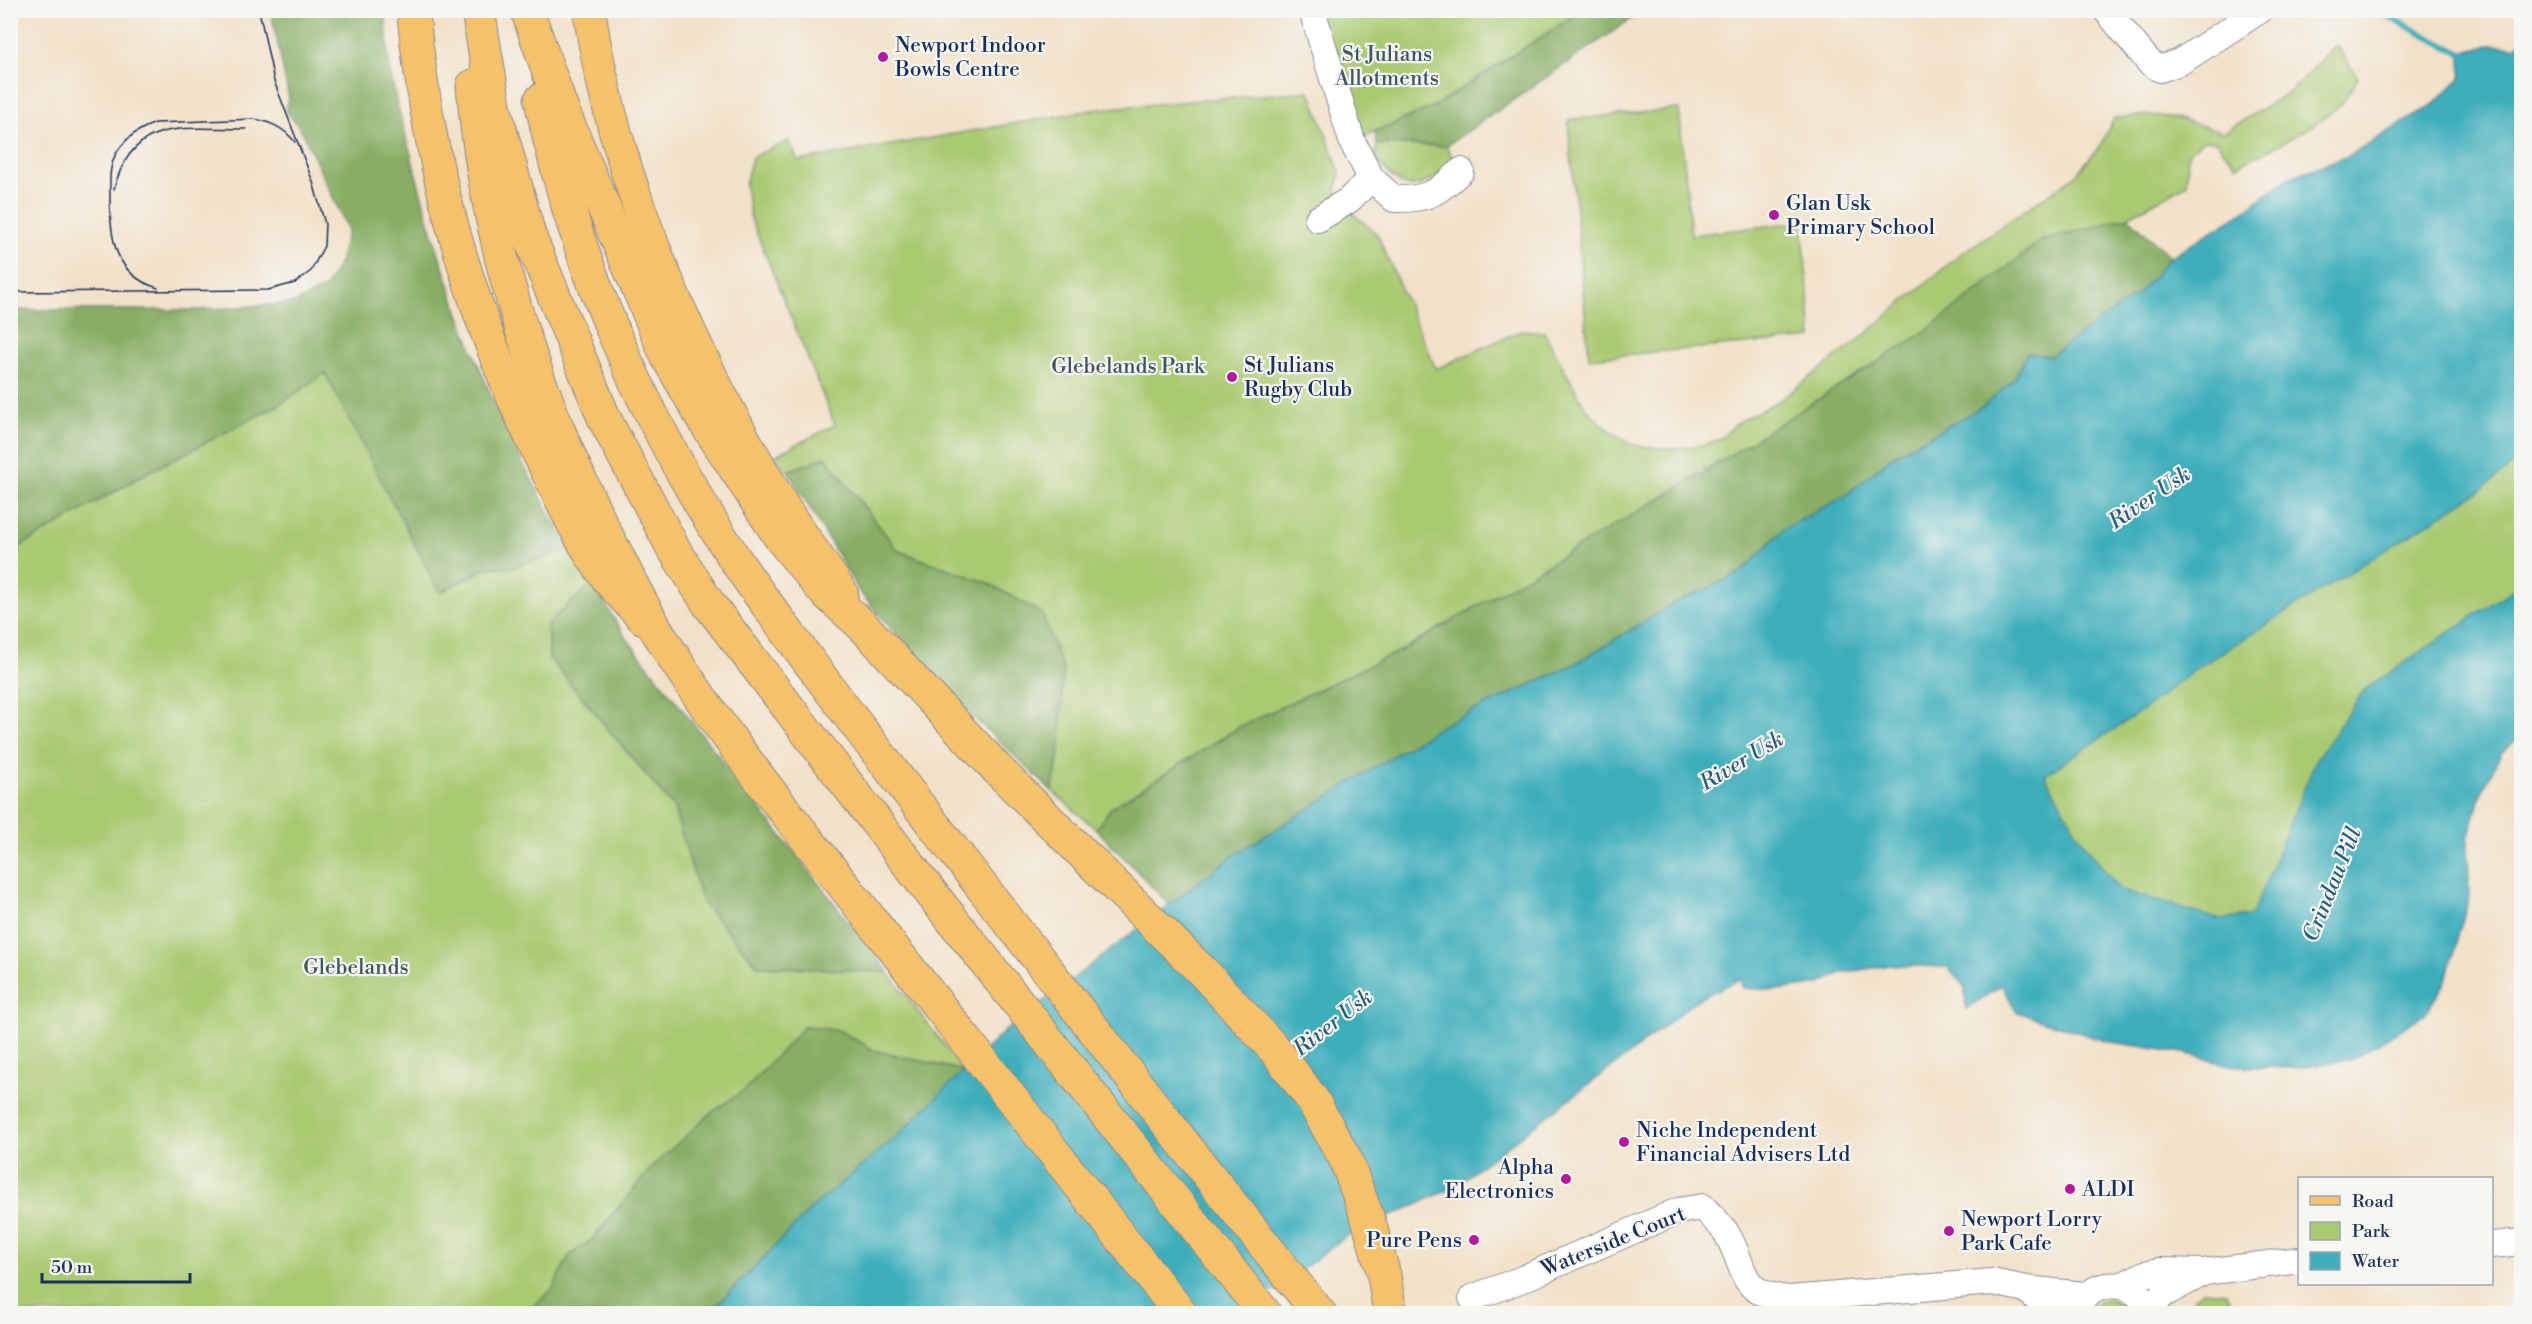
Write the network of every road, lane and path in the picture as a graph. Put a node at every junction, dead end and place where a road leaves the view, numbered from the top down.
1 (413, 10) edge
2 (470, 10) edge
3 (478, 10) edge
4 (525, 10) edge
5 (1312, 10) edge
6 (2106, 10) edge
7 (2260, 10) edge
8 (590, 17) edge
9 (1461, 171) dead end
10 (1371, 178) junction
11 (1318, 219) dead end
12 (863, 626) junction
13 (662, 639) junction
14 (2522, 1242) edge
15 (2493, 1245) edge
16 (2298, 1260) edge
17 (2204, 1272) junction
18 (2121, 1286) junction
19 (2026, 1289) junction
20 (1472, 1298) dead end
21 (1853, 1303) edge
22 (2078, 1304) edge
23 (2151, 1312) edge
24 (1181, 1314) edge
25 (1265, 1314) edge
26 (1320, 1314) edge
27 (1390, 1314) edge
28 (2054, 1314) edge

1 - 13 main road
2 - 13 highway
3 - 25 highway
4 - 12 highway
4 - 26 highway
5 - 10 street
6 - 7 street
8 - 12 main road
9 - 10 street
10 - 11 street
12 - 27 highway
13 - 24 highway
14 - 15 street
16 - 17 street
17 - 18 street
17 - 23 street
18 - 22 street
18 - 23 street
19 - 21 street
19 - 22 street
19 - 28 street
20 - 21 street, Waterside Court

